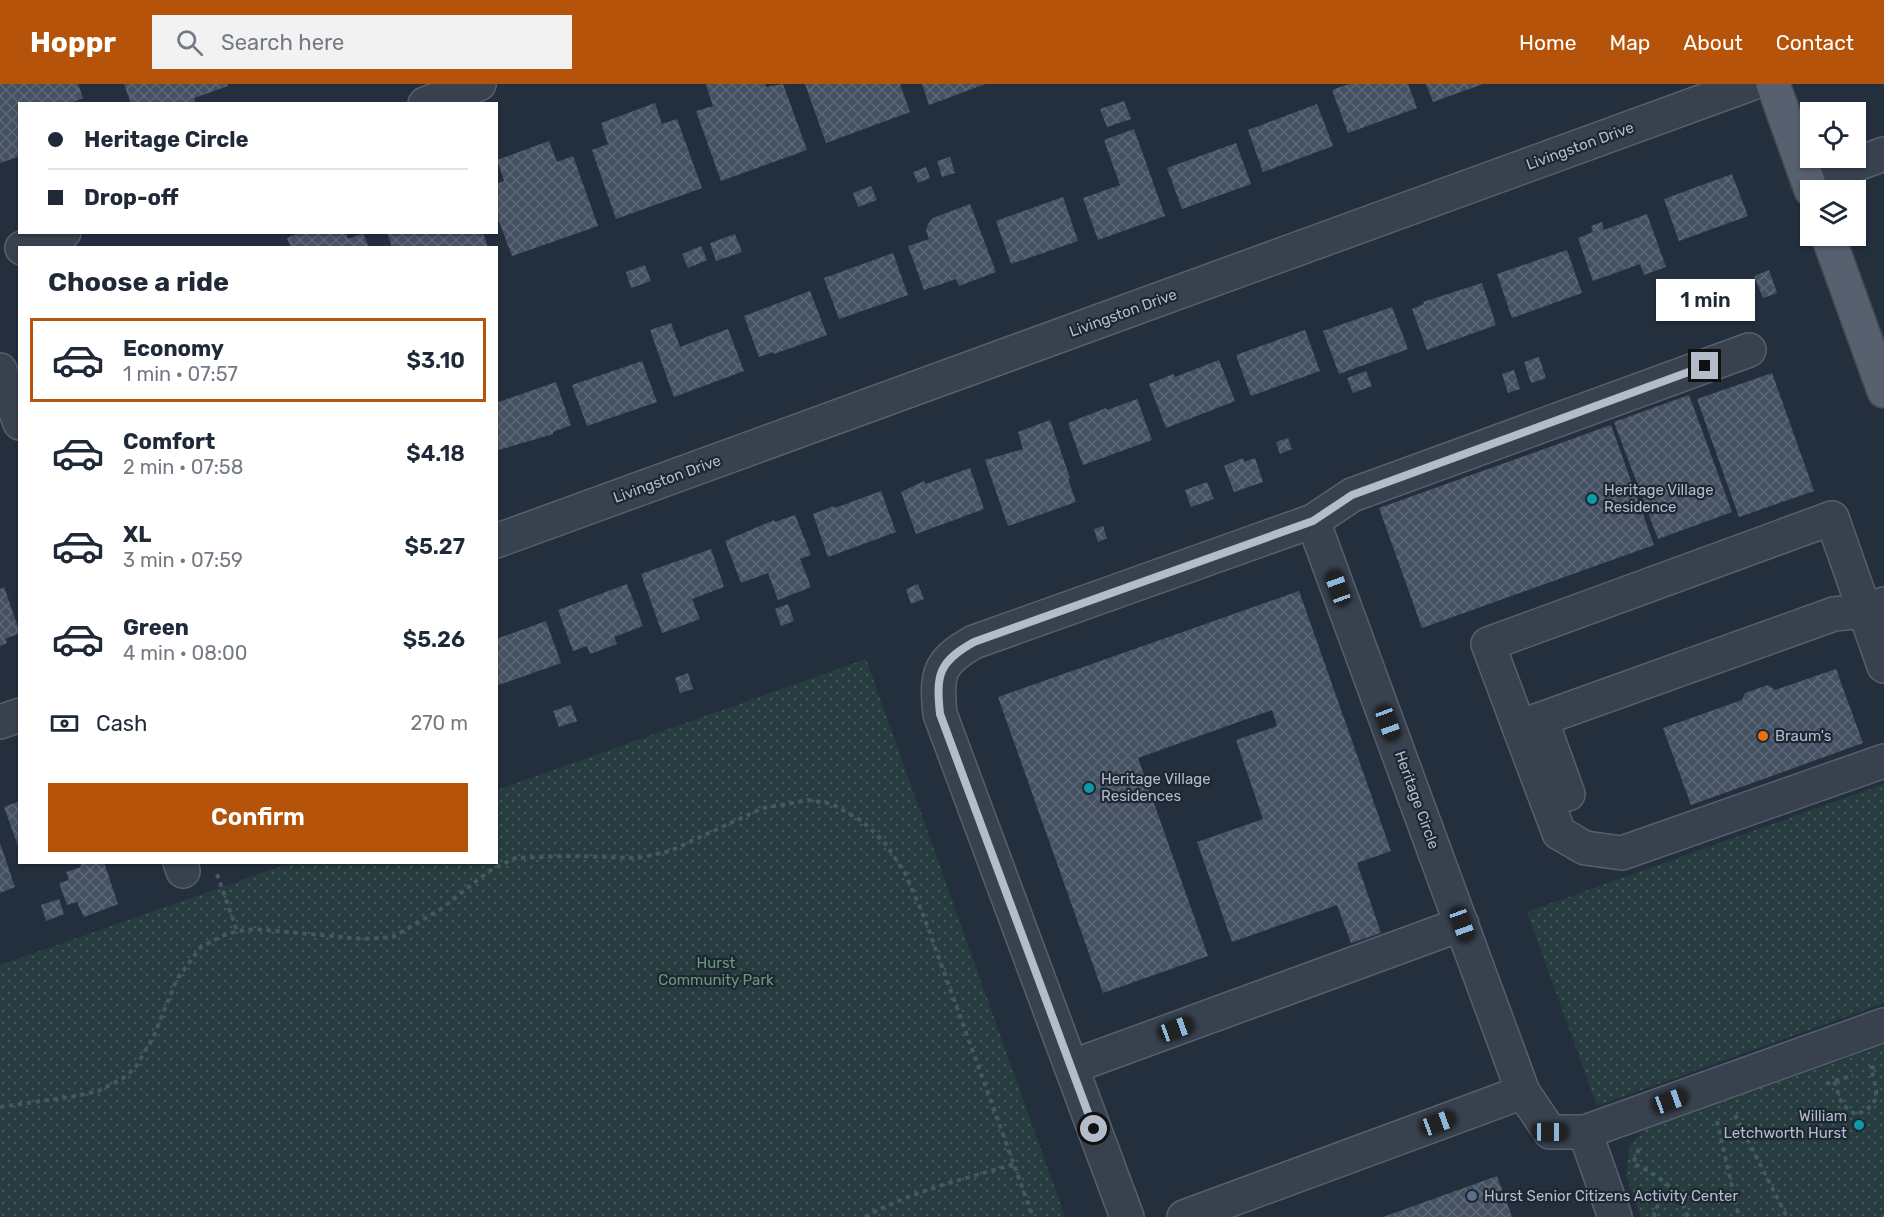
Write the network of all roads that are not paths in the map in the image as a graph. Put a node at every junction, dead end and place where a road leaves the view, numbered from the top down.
1 (479, 84) edge
2 (1750, 84) edge
3 (1773, 84) edge
4 (430, 102) edge
5 (1884, 154) edge
6 (1808, 180) edge
7 (1824, 180) edge
8 (59, 234) edge
9 (26, 246) edge
10 (1832, 246) edge
11 (18, 249) edge
12 (0, 255) edge
13 (1749, 350) dead end
14 (0, 370) edge
15 (1884, 391) edge
16 (18, 418) edge
17 (1313, 521) junction
18 (498, 540) edge
19 (1874, 607) edge
20 (1884, 666) edge
21 (18, 716) edge
22 (0, 722) edge
23 (1530, 723) junction
24 (1884, 742) edge
25 (1884, 760) edge
26 (1462, 924) junction
27 (1884, 1025) edge
28 (1071, 1067) junction
29 (1524, 1092) junction
30 (1585, 1132) junction
31 (1127, 1217) edge
32 (1184, 1217) edge
33 (1616, 1217) edge

1 - 4 street
2 - 18 street, Livingston Drive
3 - 6 main road
5 - 7 street
8 - 9 street
10 - 15 main road
11 - 12 street
13 - 17 street
14 - 16 street
17 - 26 street, Heritage Circle
17 - 28 street
19 - 20 street
19 - 23 street
19 - 23 street
21 - 22 street
23 - 24 street
23 - 25 street
26 - 28 street
26 - 29 street, Heritage Circle
27 - 30 street, Heritage Circle
28 - 31 street
29 - 30 street, Heritage Circle
29 - 32 street
30 - 33 street

